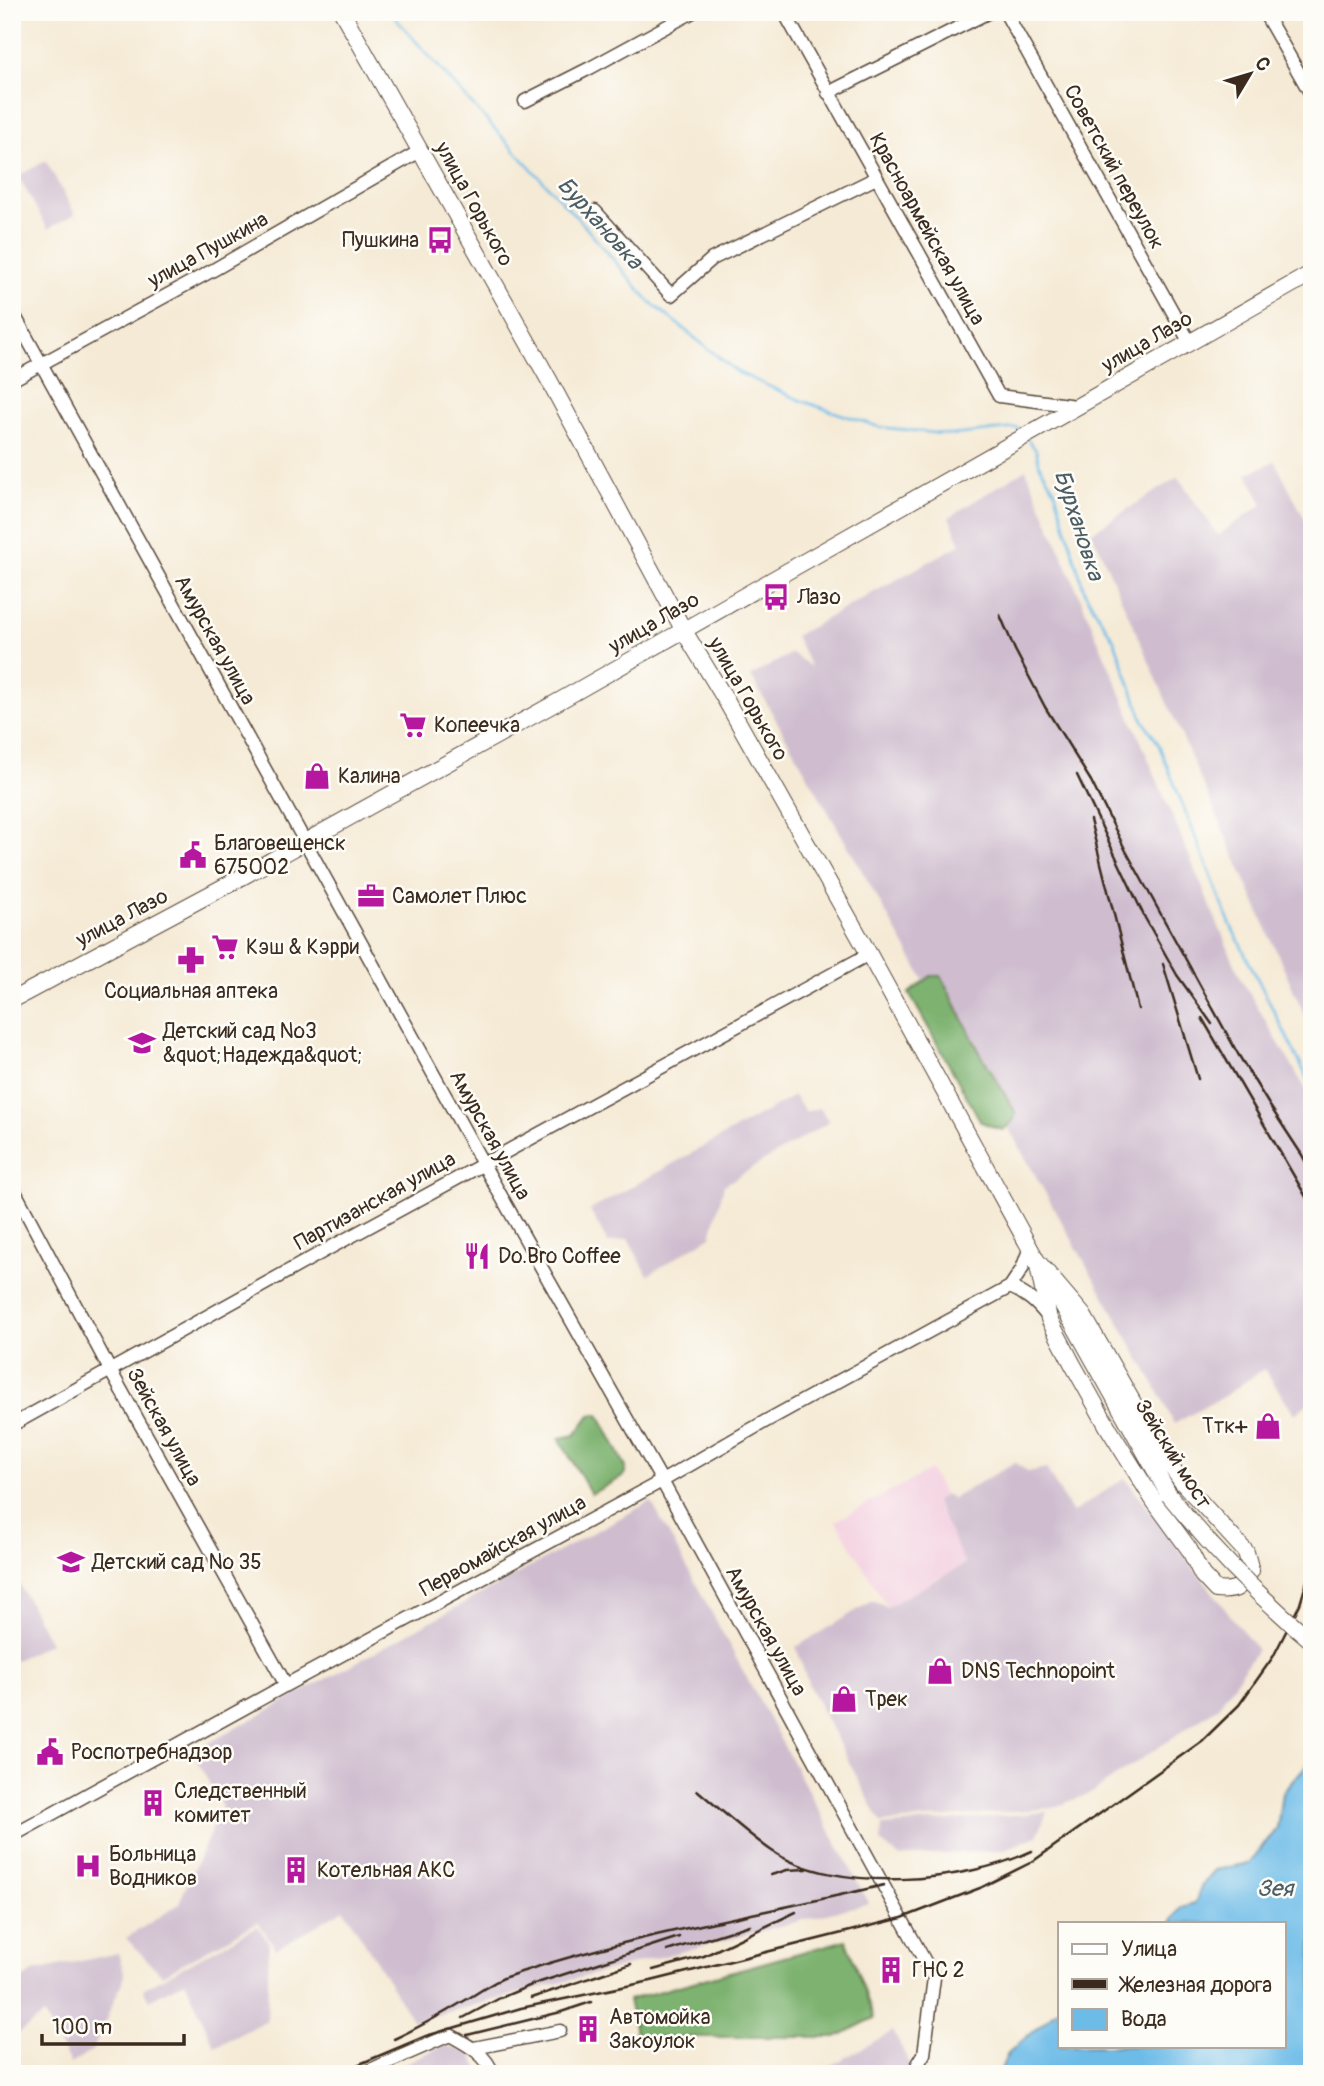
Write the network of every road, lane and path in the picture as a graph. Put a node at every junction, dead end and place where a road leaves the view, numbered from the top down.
1 (342, 12) edge
2 (693, 12) edge
3 (783, 12) edge
4 (989, 12) edge
5 (1005, 12) edge
6 (1264, 12) edge
7 (828, 93) junction
8 (1312, 96) edge
9 (525, 101) dead end
10 (420, 151) junction
11 (876, 178) junction
12 (595, 211) dead end
13 (1312, 273) edge
14 (12, 311) edge
15 (1189, 341) junction
16 (41, 364) junction
17 (12, 380) edge
18 (1076, 407) junction
19 (684, 631) junction
20 (304, 842) junction
21 (869, 954) junction
22 (12, 1000) edge
23 (483, 1164) junction
24 (12, 1186) edge
25 (1034, 1254) junction
26 (1010, 1287) junction
27 (1049, 1319) junction
28 (110, 1370) junction
29 (12, 1426) edge
30 (662, 1481) junction
31 (1312, 1641) edge
32 (286, 1685) junction
33 (12, 1836) edge
34 (561, 2031) dead end
35 (474, 2048) junction
36 (360, 2074) edge
37 (493, 2074) edge
38 (912, 2074) edge

1 - 10 main road, улица Горького
2 - 9 street
3 - 7 street, Красноармейская улица
4 - 7 street
5 - 15 street, Советский переулок
6 - 8 street
7 - 11 street, Красноармейская улица
10 - 16 street, улица Пушкина
10 - 19 main road, улица Горького
11 - 12 street
11 - 18 street, Красноармейская улица
13 - 15 main road, улица Лазо
14 - 16 street, Амурская улица
15 - 18 main road, улица Лазо
16 - 17 street, улица Пушкина
16 - 20 street, Амурская улица
18 - 19 main road, улица Лазо
19 - 20 main road, улица Лазо
19 - 21 main road, улица Горького
20 - 22 main road, улица Лазо
20 - 23 street, Амурская улица
21 - 23 street, Партизанская улица
21 - 25 main road, улица Горького
23 - 28 street, Партизанская улица
23 - 30 street, Амурская улица
24 - 28 street, Зейская улица
25 - 26 street
25 - 27 main road, улица Горького
25 - 27 main road, улица Горького
25 - 31 main road, Зейский мост, bridge
26 - 27 street
26 - 30 street, Первомайская улица
28 - 29 street, Партизанская улица
28 - 32 street, Зейская улица
30 - 32 street, Первомайская улица
30 - 38 street, Амурская улица
32 - 33 street, Первомайская улица
34 - 35 street
35 - 36 street
35 - 37 street

